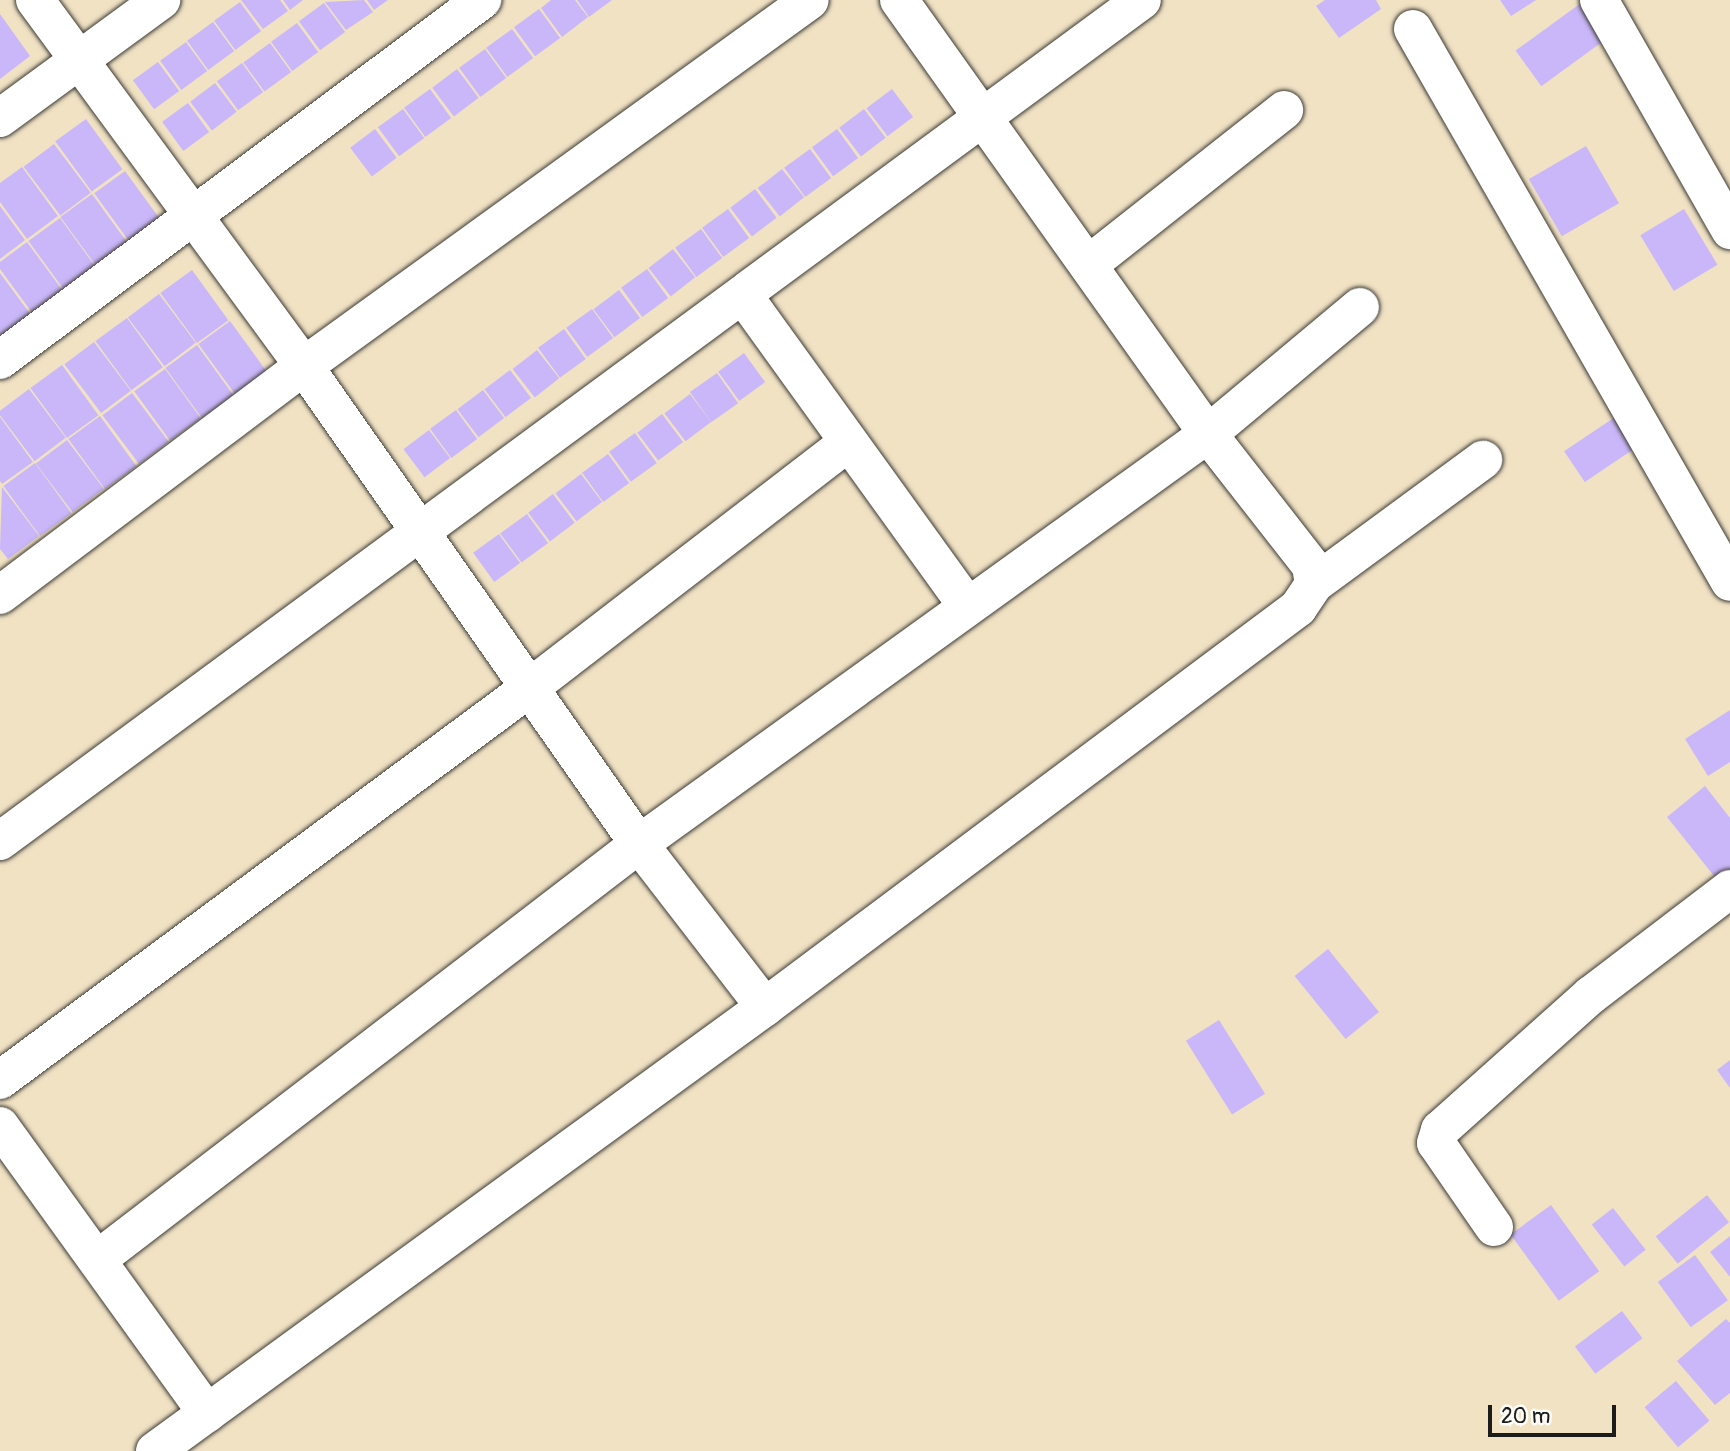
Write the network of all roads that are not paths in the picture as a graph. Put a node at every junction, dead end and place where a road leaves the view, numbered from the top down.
1 (35, 0) edge
2 (161, 0) edge
3 (482, 0) edge
4 (810, 0) edge
5 (899, 0) edge
6 (1142, 0) edge
7 (1599, 0) edge
8 (1413, 29) dead end
9 (80, 60) junction
10 (1284, 110) dead end
11 (982, 117) junction
12 (0, 118) edge
13 (193, 216) junction
14 (1730, 230) edge
15 (1088, 265) junction
16 (743, 295) junction
17 (1360, 307) dead end
18 (0, 360) edge
19 (304, 366) junction
20 (1208, 433) junction
21 (848, 443) junction
22 (1483, 460) dead end
23 (421, 531) junction
24 (1730, 582) edge
25 (1314, 584) junction
26 (0, 595) edge
27 (967, 606) junction
28 (528, 689) junction
29 (0, 841) edge
30 (639, 844) junction
31 (1730, 890) edge
32 (765, 1007) junction
33 (0, 1080) edge
34 (0, 1126) edge
35 (1494, 1227) dead end
36 (98, 1259) junction
37 (207, 1413) junction
38 (155, 1451) edge

1 - 9 street
2 - 9 street
3 - 13 street
4 - 19 street
5 - 11 street
6 - 11 street
7 - 14 street
8 - 24 street
9 - 12 street
9 - 13 street
10 - 15 street
11 - 15 street
11 - 16 street
13 - 18 street
13 - 19 street
15 - 20 street
16 - 21 street
16 - 23 street
17 - 20 street
19 - 23 street
19 - 26 street
20 - 25 street
20 - 27 street
21 - 27 street
21 - 28 street
22 - 25 street
23 - 28 street
23 - 29 street
25 - 32 street
27 - 30 street
28 - 30 street
28 - 33 street
30 - 32 street
30 - 36 street
31 - 35 street
32 - 37 street
34 - 36 street
36 - 37 street
37 - 38 street

